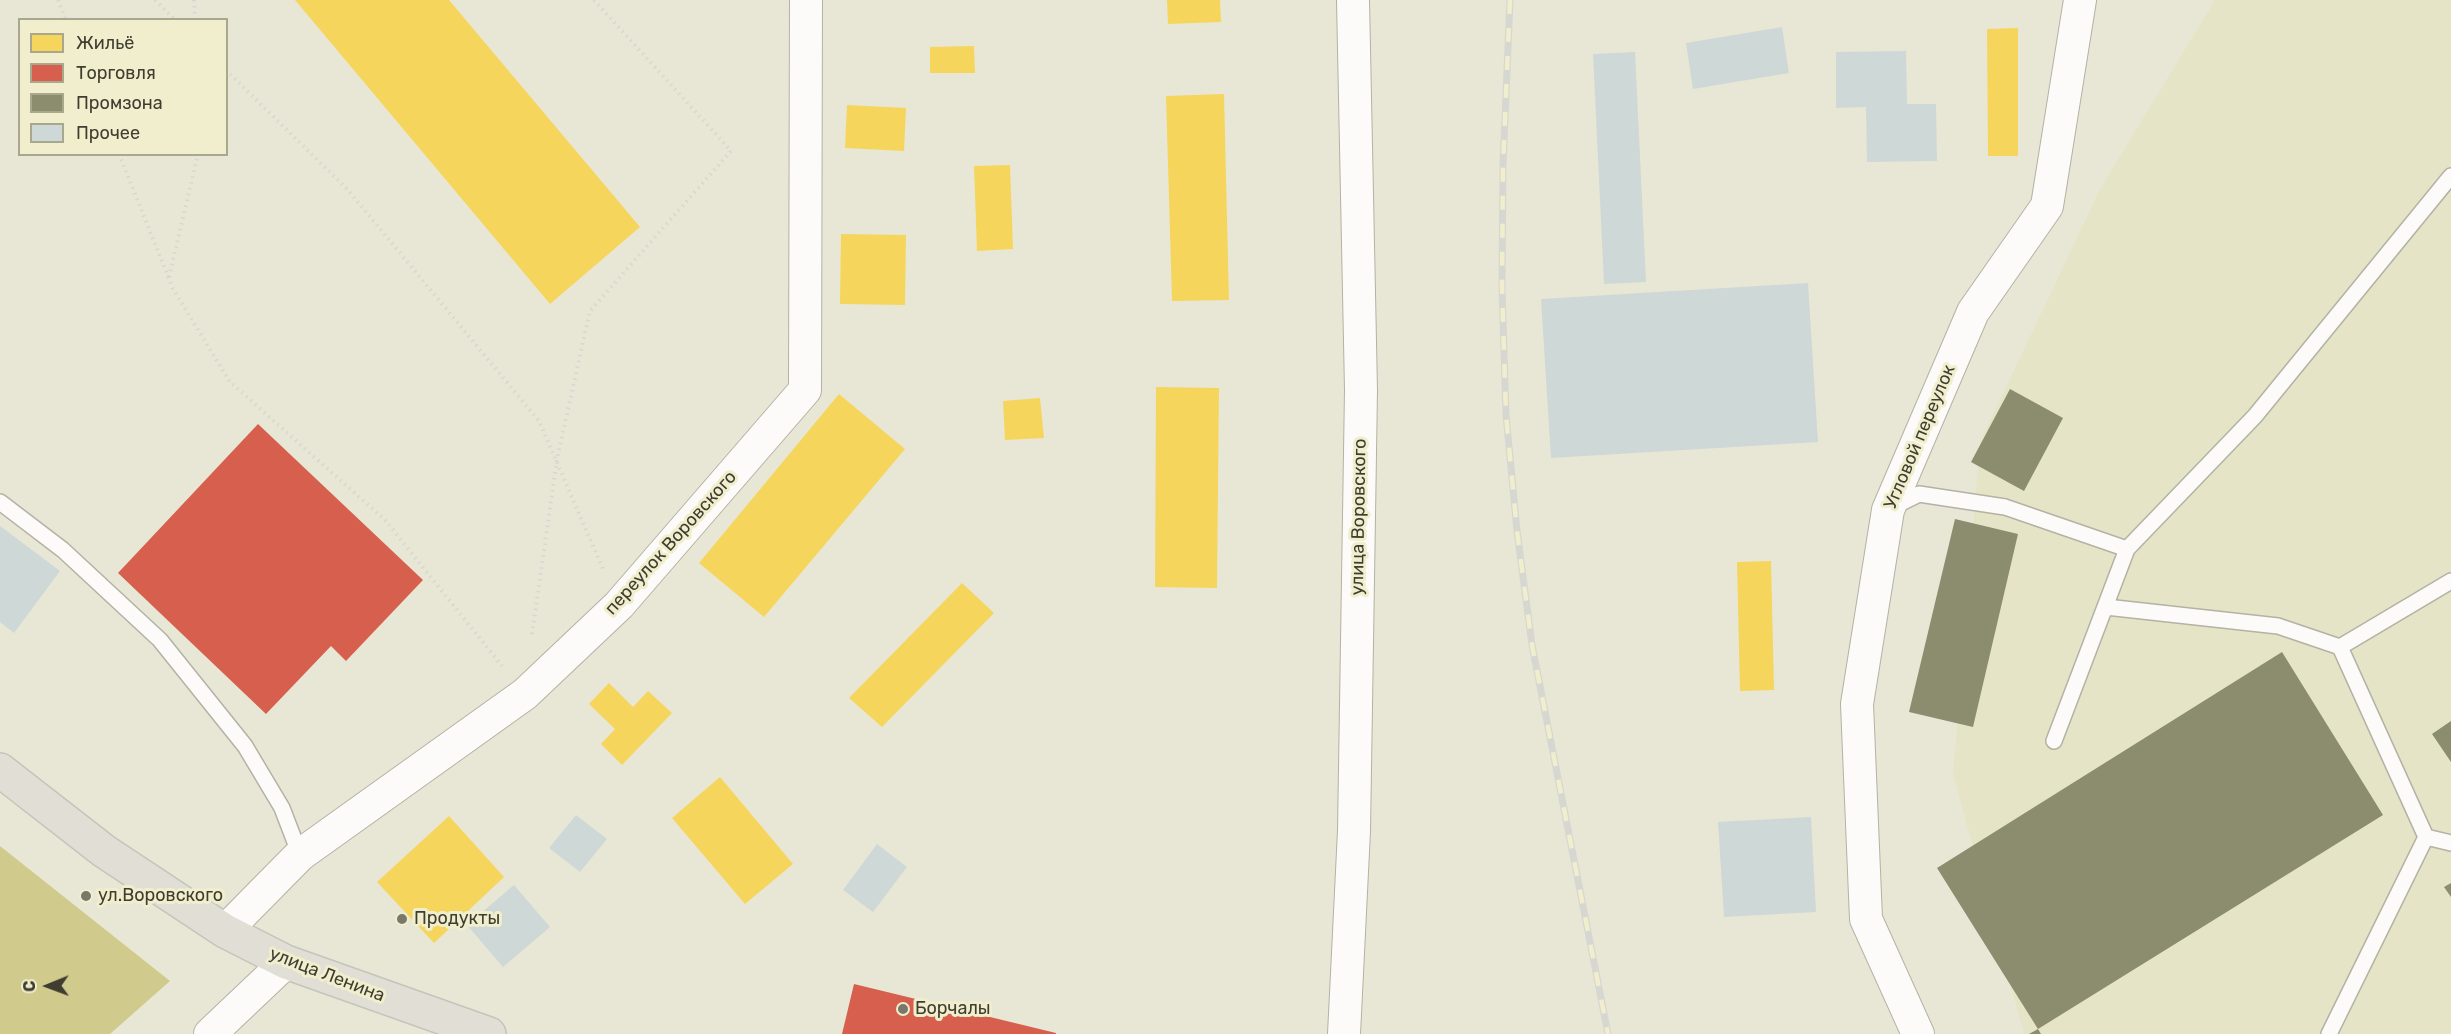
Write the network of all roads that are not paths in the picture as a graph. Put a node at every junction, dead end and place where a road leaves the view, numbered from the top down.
1 (806, 0) edge
2 (1353, 0) edge
3 (2080, 0) edge
4 (2451, 176) edge
5 (0, 502) edge
6 (1888, 510) junction
7 (2127, 549) junction
8 (2451, 581) edge
9 (2106, 607) junction
10 (2340, 647) junction
11 (2054, 741) dead end
12 (0, 771) edge
13 (2426, 837) junction
14 (2451, 843) edge
15 (300, 855) junction
16 (225, 931) junction
17 (286, 962) junction
18 (210, 1034) edge
19 (489, 1034) edge
20 (1344, 1034) edge
21 (1918, 1034) edge
22 (2329, 1034) edge

1 - 15 street, переулок Воровского
2 - 20 street, улица Воровского
3 - 6 street, Угловой переулок
4 - 7 lane
5 - 15 lane
6 - 7 lane
6 - 21 street, Угловой переулок
7 - 9 lane
8 - 10 lane
9 - 10 lane
9 - 11 lane
10 - 13 lane
12 - 16 main road, улица Ленина
13 - 14 lane
13 - 22 lane
15 - 16 street, переулок Воровского
16 - 17 main road, улица Ленина
17 - 18 street
17 - 19 main road, улица Ленина

